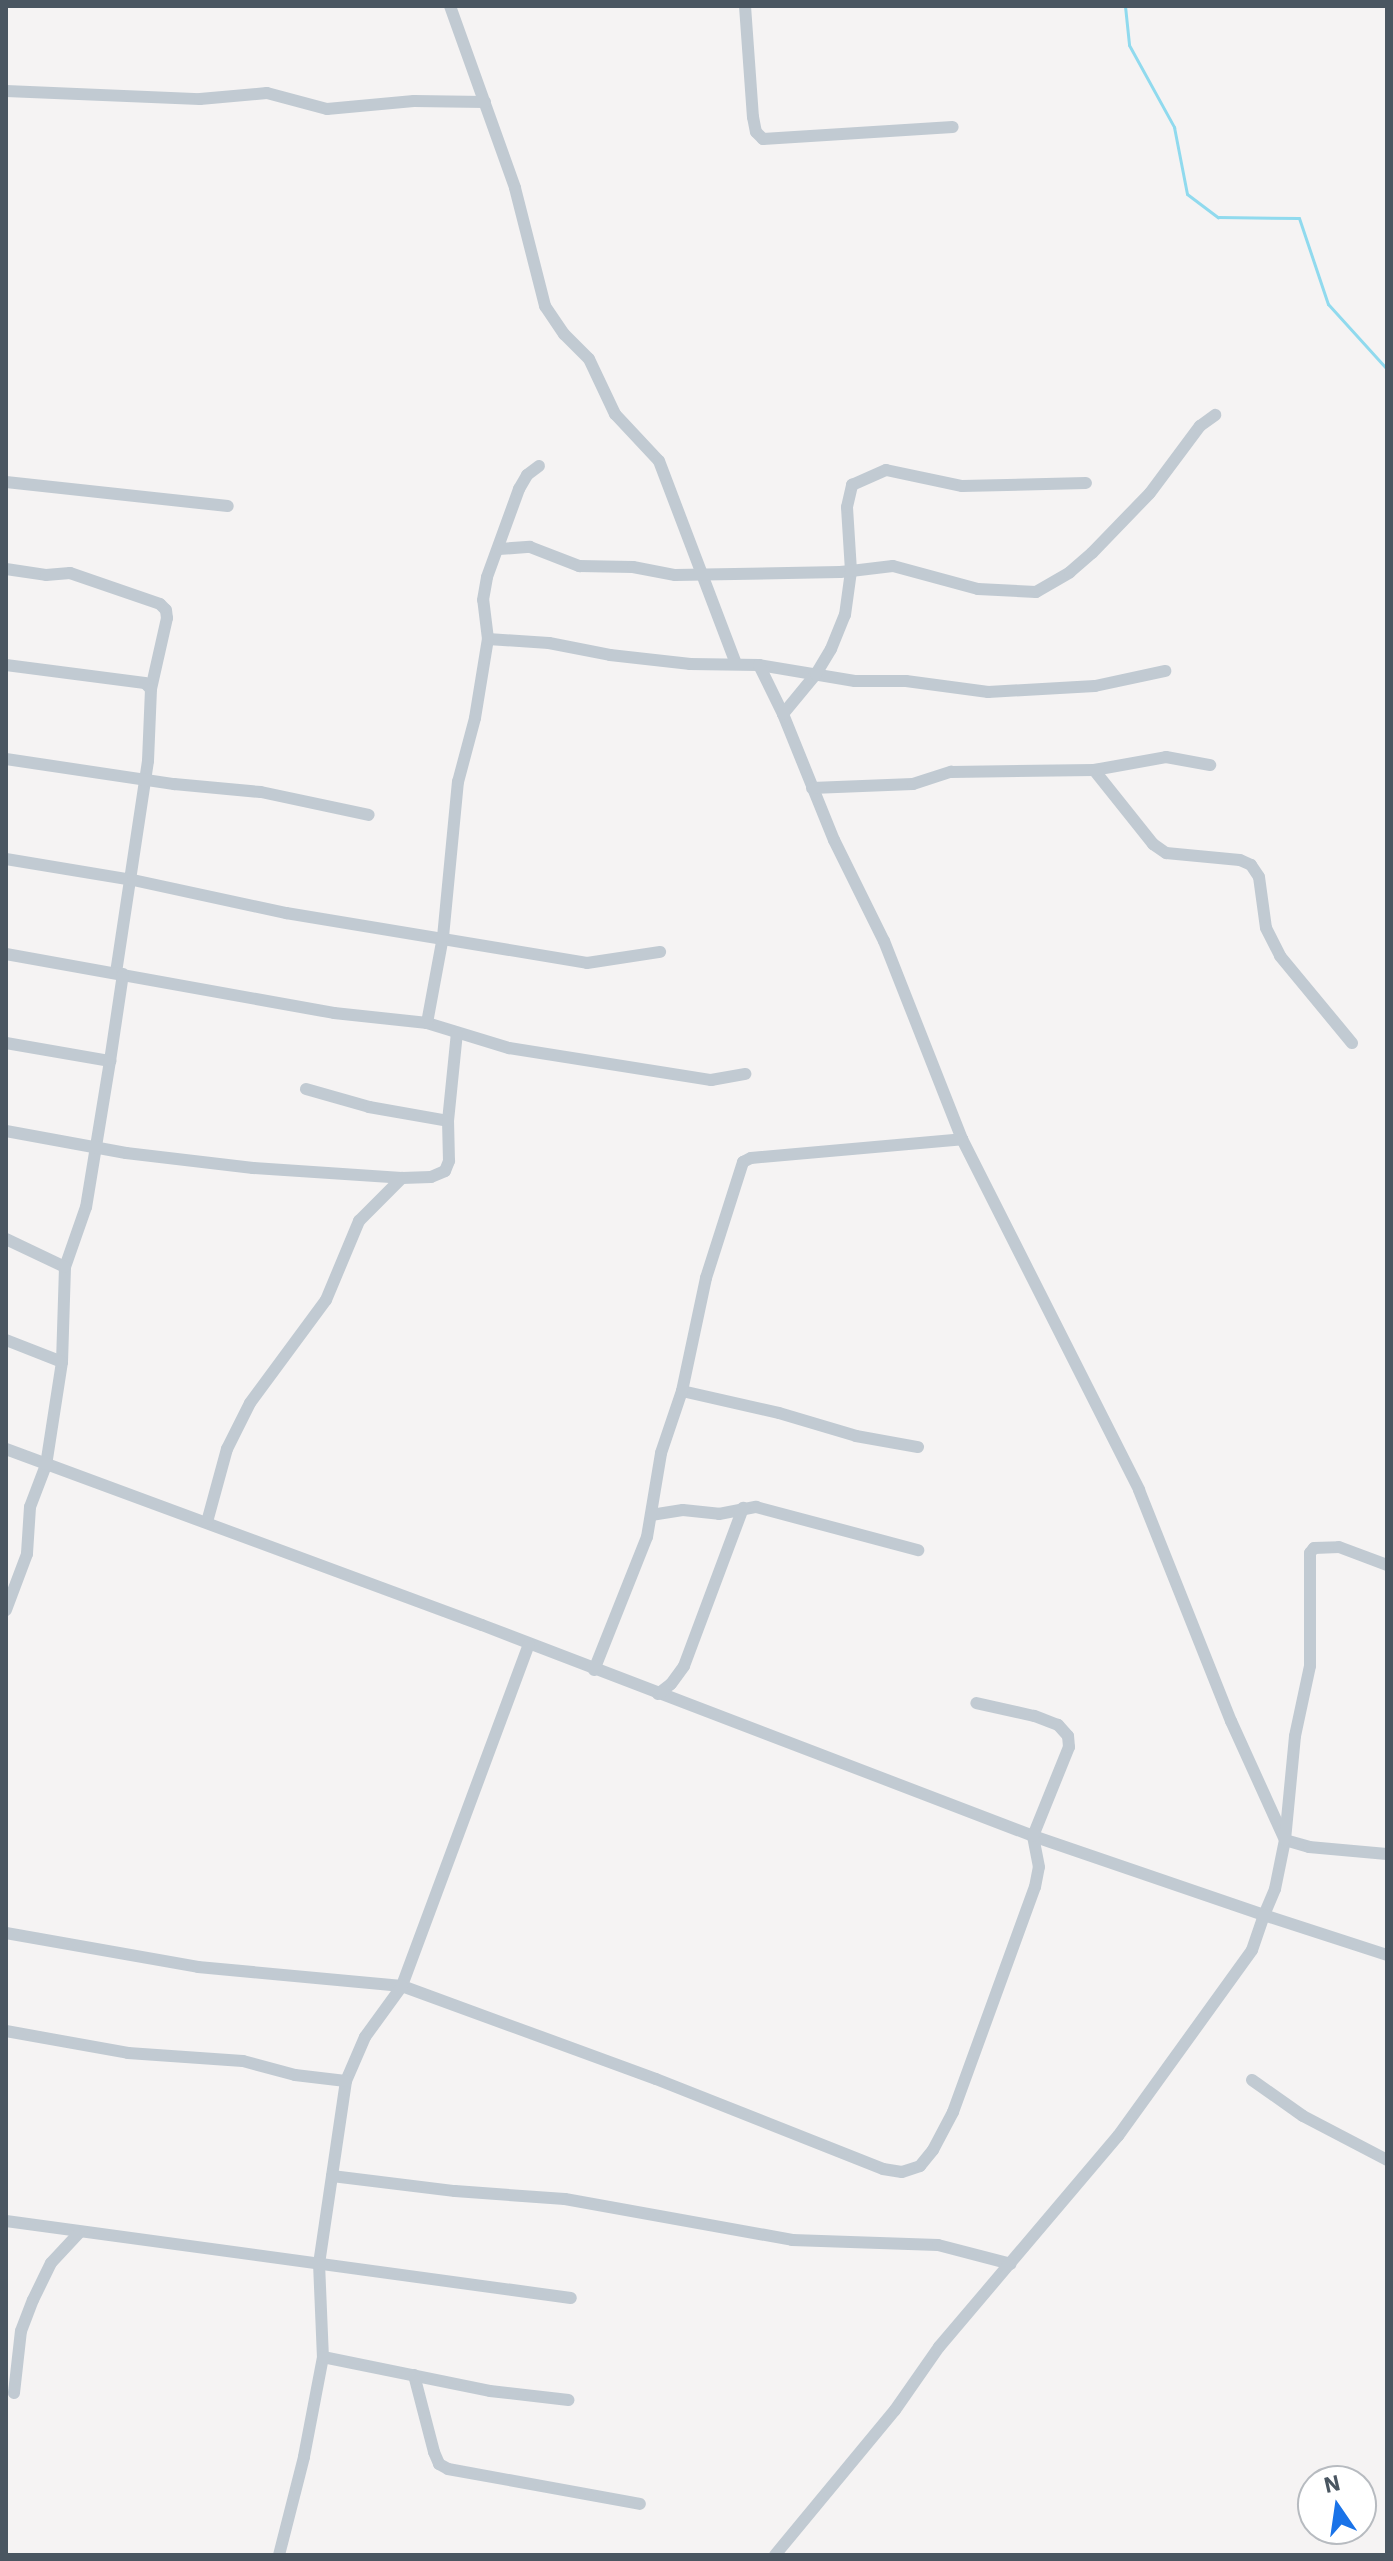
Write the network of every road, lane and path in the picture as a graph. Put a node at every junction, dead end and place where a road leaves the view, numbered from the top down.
1 (450, 6) edge
2 (745, 6) edge
3 (6, 91) edge
4 (485, 102) junction
5 (953, 127) dead end
6 (1215, 415) dead end
7 (539, 466) dead end
8 (6, 482) edge
9 (1086, 483) dead end
10 (228, 506) dead end
11 (499, 549) junction
12 (6, 569) edge
13 (851, 571) junction
14 (703, 575) junction
15 (488, 639) junction
16 (736, 664) junction
17 (6, 665) edge
18 (759, 665) junction
19 (1165, 671) dead end
20 (816, 674) junction
21 (151, 689) junction
22 (783, 714) junction
23 (6, 759) edge
24 (1210, 765) dead end
25 (1094, 770) junction
26 (145, 779) junction
27 (812, 788) junction
28 (369, 815) dead end
29 (6, 859) edge
30 (133, 880) junction
31 (443, 937) junction
32 (660, 952) dead end
33 (6, 954) edge
34 (120, 973) junction
35 (427, 1023) junction
36 (457, 1033) junction
37 (6, 1043) edge
38 (1352, 1043) dead end
39 (110, 1061) junction
40 (745, 1074) dead end
41 (306, 1089) dead end
42 (448, 1121) junction
43 (6, 1131) edge
44 (962, 1139) junction
45 (94, 1147) junction
46 (402, 1178) junction
47 (6, 1239) edge
48 (65, 1267) junction
49 (6, 1340) edge
50 (62, 1362) junction
51 (682, 1391) junction
52 (918, 1447) dead end
53 (6, 1449) edge
54 (46, 1465) junction
55 (743, 1508) junction
56 (651, 1515) junction
57 (207, 1522) junction
58 (918, 1550) dead end
59 (1387, 1565) edge
60 (6, 1610) edge
61 (529, 1644) junction
62 (594, 1670) junction
63 (658, 1694) junction
64 (976, 1703) dead end
65 (1033, 1836) junction
66 (1285, 1840) junction
67 (1387, 1854) edge
68 (1264, 1915) junction
69 (6, 1933) edge
70 (1387, 1955) edge
71 (402, 1986) junction
72 (6, 2031) edge
73 (1252, 2080) dead end
74 (346, 2081) junction
75 (1387, 2160) edge
76 (332, 2176) junction
77 (6, 2221) edge
78 (79, 2233) junction
79 (319, 2263) junction
80 (1011, 2264) junction
81 (571, 2298) dead end
82 (323, 2357) junction
83 (414, 2375) junction
84 (14, 2393) dead end
85 (568, 2400) dead end
86 (640, 2504) dead end
87 (279, 2555) edge
88 (775, 2555) edge

1 - 4 street
2 - 5 street
3 - 4 street
4 - 14 street
6 - 13 street
7 - 11 street
8 - 10 street
9 - 13 street
11 - 14 street
11 - 15 street
12 - 21 street
13 - 14 street
13 - 20 street
14 - 16 street
15 - 16 street
15 - 31 street
16 - 18 street
17 - 21 street
18 - 20 street
18 - 22 street
19 - 20 street
20 - 22 street
21 - 26 street
22 - 27 street
23 - 26 street
24 - 25 street
25 - 27 street
25 - 38 street
26 - 28 street
26 - 30 street
27 - 44 street
29 - 30 street
30 - 31 street
30 - 34 street
31 - 32 street
31 - 35 street
33 - 34 street
34 - 35 street
34 - 39 street
35 - 36 street
36 - 40 street
36 - 42 street
37 - 39 street
39 - 45 street
41 - 42 street
42 - 46 street
43 - 45 street
44 - 51 street
44 - 66 street
45 - 46 street
45 - 48 street
46 - 57 street
47 - 48 street
48 - 50 street
49 - 50 street
50 - 54 street
51 - 52 street
51 - 56 street
53 - 54 street
54 - 57 street
54 - 60 street
55 - 56 street
55 - 58 street
55 - 63 street
56 - 62 street
57 - 61 street
59 - 66 street
61 - 62 street
61 - 71 street
62 - 63 street
63 - 65 street
64 - 65 street
65 - 68 street
65 - 71 street
66 - 67 street
66 - 68 street
68 - 70 street
68 - 80 street
69 - 71 street
71 - 74 street
72 - 74 street
73 - 75 street
74 - 76 street
76 - 79 street
76 - 80 street
77 - 78 street
78 - 79 street
78 - 84 street
79 - 81 street
79 - 82 street
80 - 88 street
82 - 83 street
82 - 87 street
83 - 85 street
83 - 86 street

